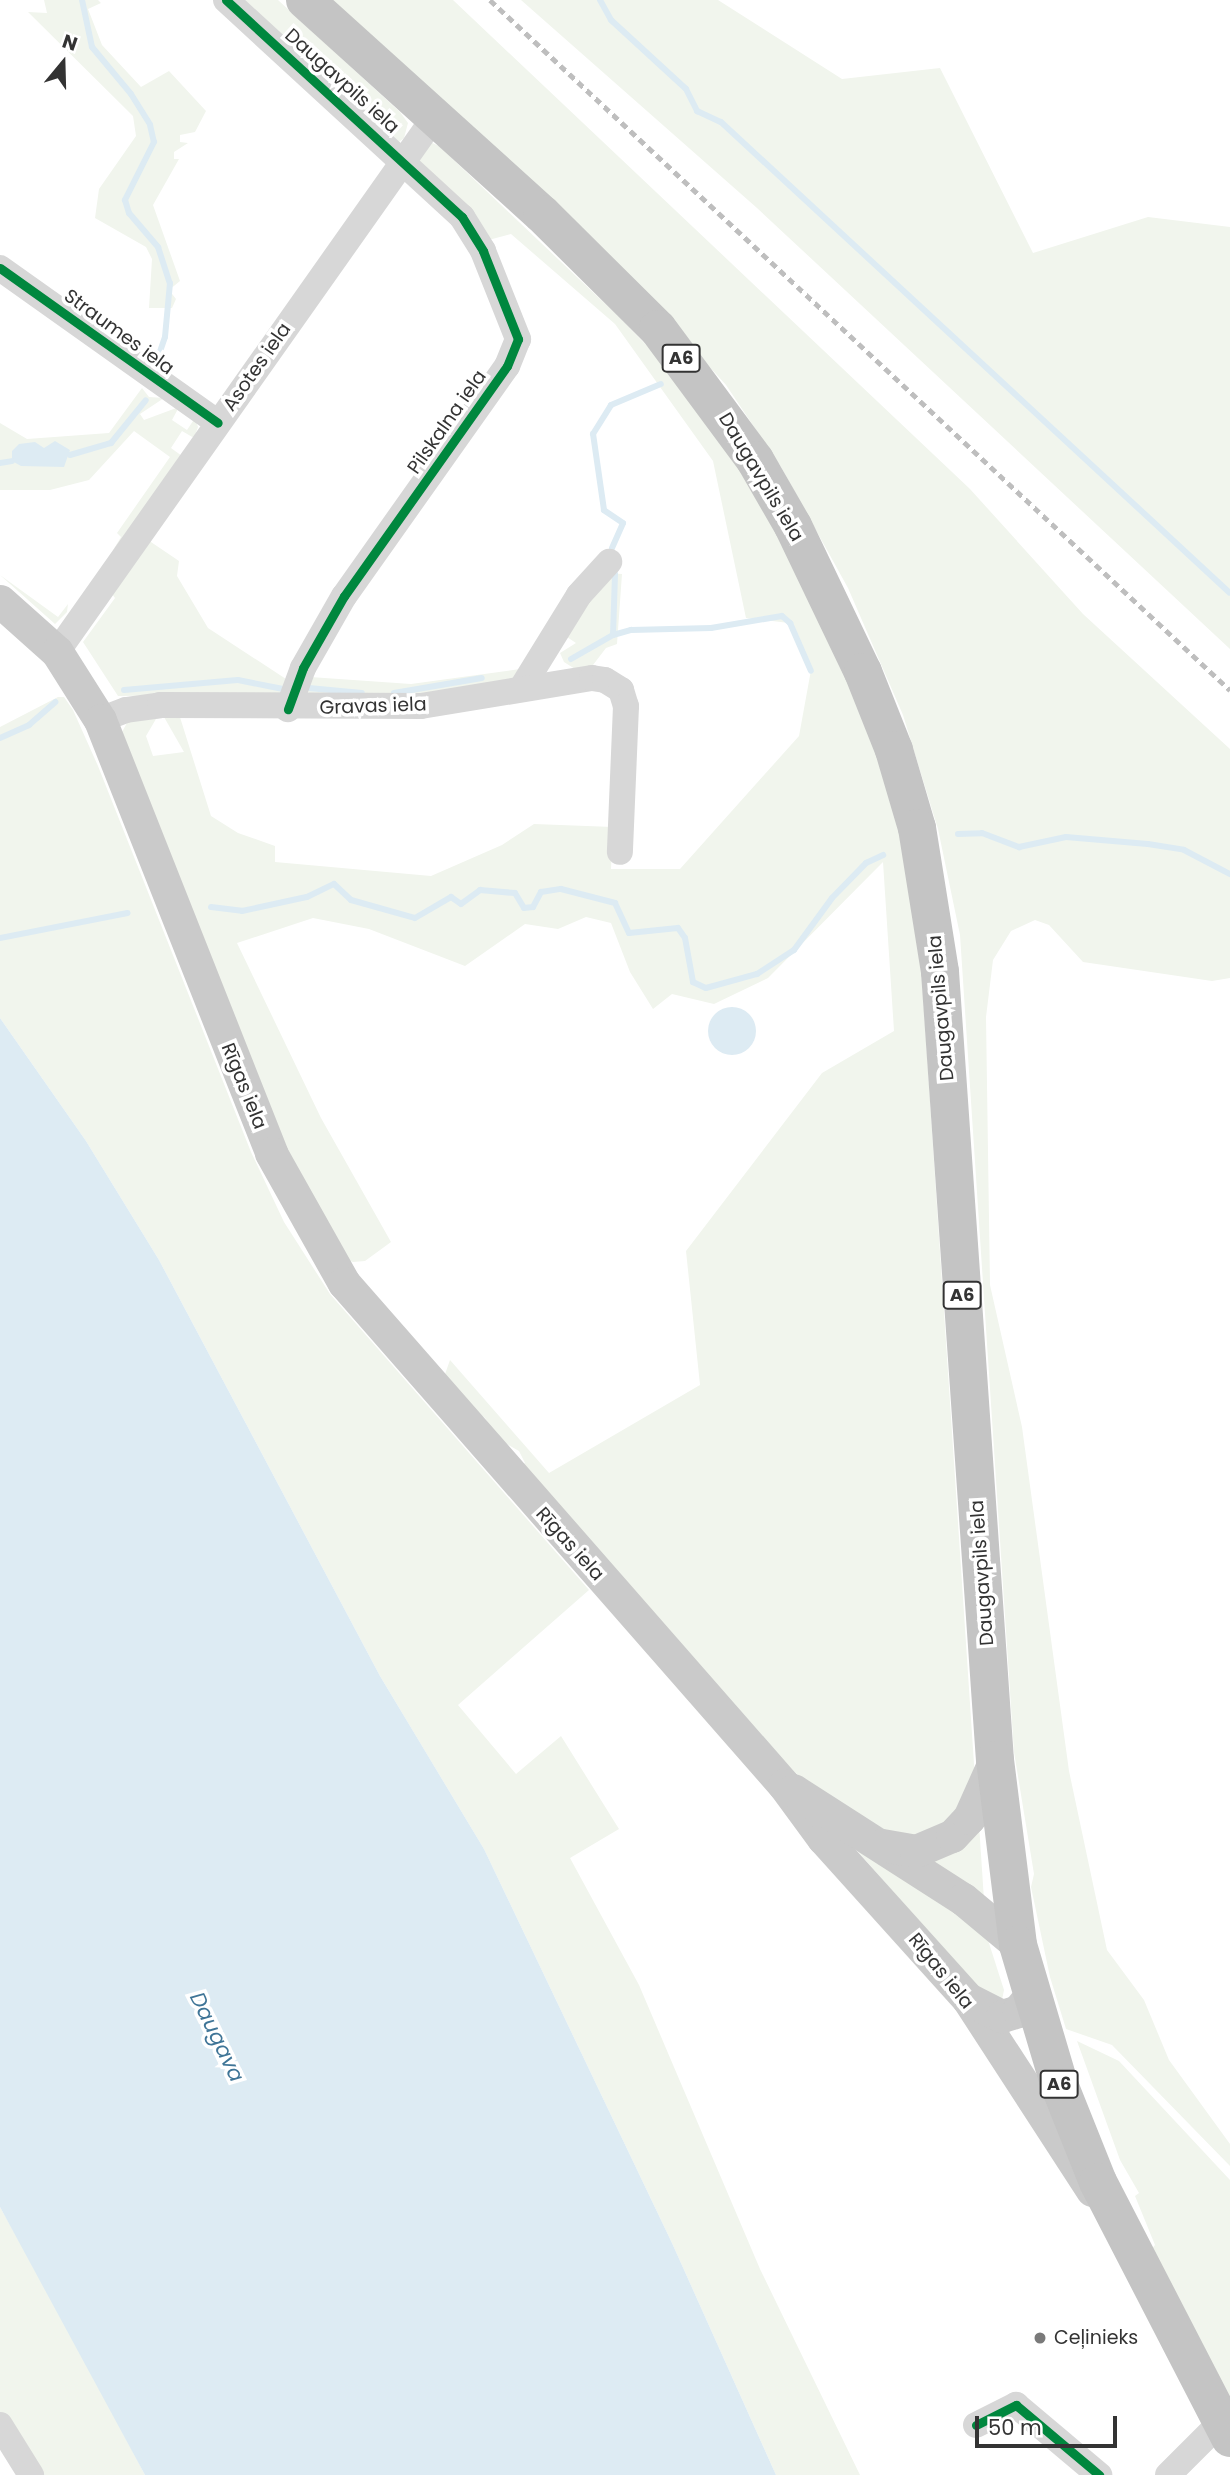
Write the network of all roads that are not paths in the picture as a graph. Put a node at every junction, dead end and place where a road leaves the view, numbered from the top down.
1 (226, 0) edge
2 (305, 0) edge
3 (434, 118) junction
4 (403, 159) junction
5 (0, 268) edge
6 (218, 423) junction
7 (609, 562) dead end
8 (0, 601) edge
9 (57, 652) junction
10 (521, 690) junction
11 (288, 709) junction
12 (100, 720) junction
13 (620, 852) dead end
14 (995, 1760) junction
15 (784, 1785) junction
16 (879, 1844) junction
17 (1018, 1945) junction
18 (1031, 1996) junction
19 (968, 1999) junction
20 (1114, 2218) junction
21 (0, 2425) edge
22 (976, 2425) dead end
23 (1226, 2430) edge
24 (31, 2475) edge
25 (1099, 2475) edge
26 (1168, 2475) edge

1 - 4 street, Daugavpils iela
2 - 3 highway, Daugavpils iela / A6
3 - 4 street, Asotes iela
3 - 14 highway, Daugavpils iela / A6
4 - 6 street, Asotes iela
4 - 11 street, Pilskalna iela
5 - 6 street, Straumes iela
6 - 9 street, Asotes iela
7 - 10 street
8 - 9 main road, Rīgas iela
9 - 12 main road, Rīgas iela
10 - 11 street, Gravas iela
10 - 13 street, Gravas iela
11 - 12 street, Gravas iela
12 - 15 main road, Rīgas iela
14 - 16 main road
14 - 17 highway, Daugavpils iela / A6
15 - 16 main road
15 - 19 main road, Rīgas iela
16 - 17 main road
17 - 18 highway, Daugavpils iela / A6
18 - 19 main road
18 - 20 highway, Daugavpils iela / A6
19 - 20 main road, Rīgas iela
20 - 23 highway, Rīgas iela / A6
21 - 24 street
22 - 25 street
23 - 26 street

